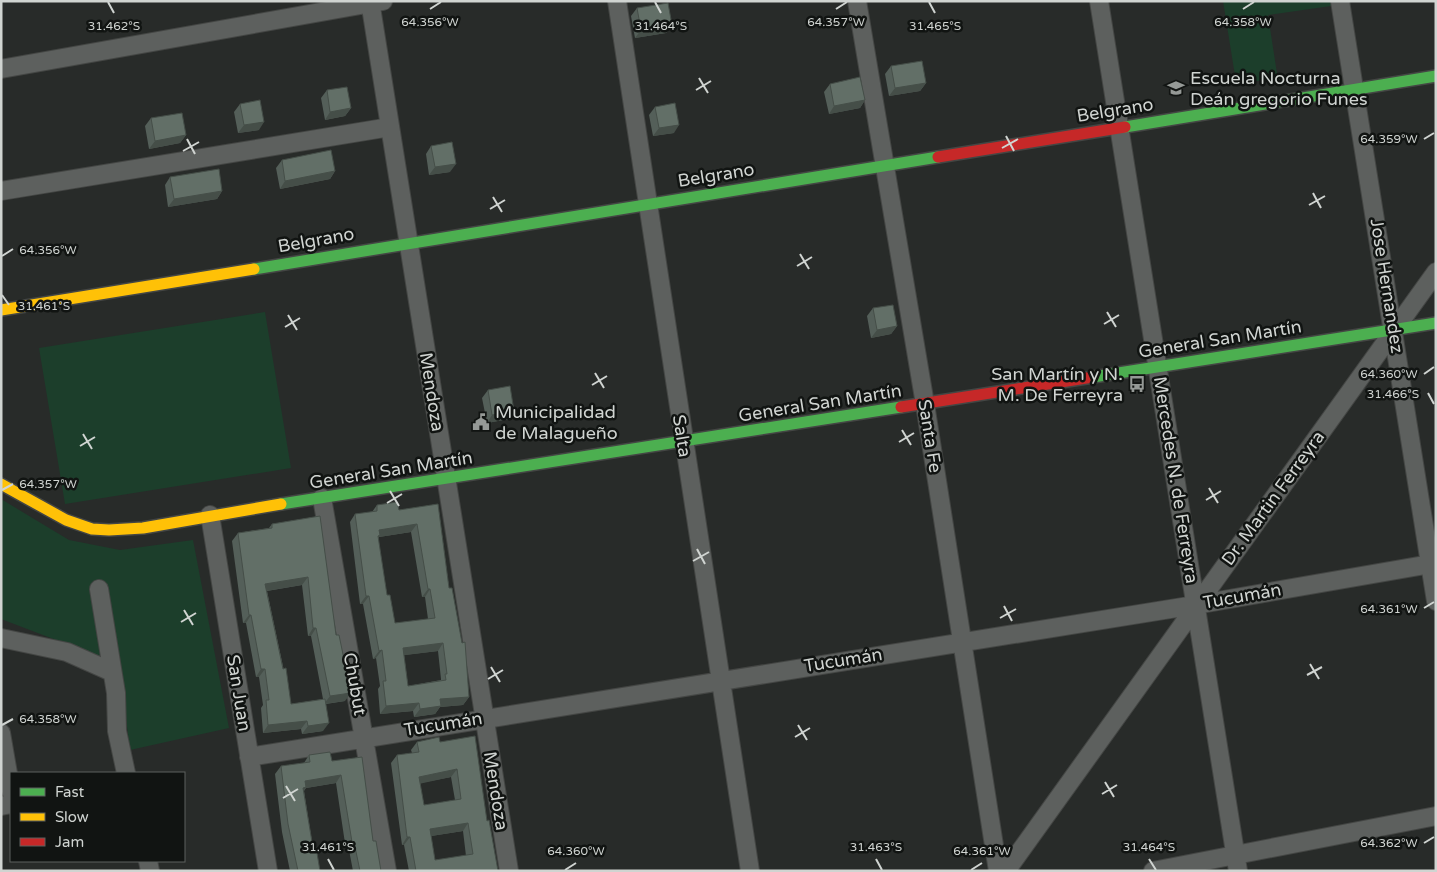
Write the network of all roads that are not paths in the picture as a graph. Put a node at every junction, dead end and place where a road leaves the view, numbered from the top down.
1 (616, 1) edge
2 (857, 1) edge
3 (1099, 1) edge
4 (1340, 1) edge
5 (375, 2) edge
6 (1, 68) edge
7 (1436, 76) edge
8 (1354, 88) junction
9 (390, 127) junction
10 (1119, 127) junction
11 (885, 166) junction
12 (1, 191) edge
13 (646, 204) junction
14 (408, 242) junction
15 (1436, 272) edge
16 (1, 310) edge
17 (1436, 323) edge
18 (1394, 330) junction
19 (1157, 367) junction
20 (925, 404) junction
21 (683, 442) junction
22 (446, 479) junction
23 (1, 484) edge
24 (322, 498) junction
25 (210, 515) junction
26 (1433, 563) edge
27 (100, 589) dead end
28 (1436, 601) edge
29 (1196, 605) junction
30 (1, 638) edge
31 (962, 642) junction
32 (112, 672) junction
33 (721, 680) junction
34 (485, 718) junction
35 (1, 733) edge
36 (364, 737) junction
37 (249, 757) junction
38 (126, 772) edge
39 (10, 785) edge
40 (1436, 816) edge
41 (1237, 863) edge
42 (268, 871) edge
43 (387, 871) edge
44 (509, 871) edge
45 (750, 871) edge
46 (998, 871) edge
47 (1006, 871) edge
48 (1153, 871) edge

1 - 13 street, Salta
2 - 11 street, Santa Fe
3 - 10 street, Mercedes N. de Ferreyra
4 - 8 street, Jose Hernandez
5 - 6 street
5 - 9 street, Mendoza
7 - 8 main road, Belgrano
8 - 10 main road, Belgrano
8 - 18 street, Jose Hernandez
9 - 12 street
9 - 14 street, Mendoza
10 - 11 main road, Belgrano
10 - 19 street, Mercedes N. de Ferreyra
11 - 13 main road, Belgrano
11 - 20 street, Santa Fe
13 - 14 main road, Belgrano
13 - 21 street, Salta
14 - 16 main road, Belgrano
14 - 22 street, Mendoza
15 - 18 street, Dr. Martin Ferreyra
17 - 18 main road, General San Martín
18 - 19 main road, General San Martín
18 - 26 street, Jose Hernandez
18 - 29 street, Dr. Martin Ferreyra
19 - 20 main road, General San Martín
19 - 29 street, Mercedes N. de Ferreyra
20 - 21 main road, General San Martín
20 - 31 street, Santa Fe
21 - 22 main road, General San Martín
21 - 33 street, Salta
22 - 24 main road, General San Martín
22 - 34 street, Mendoza
23 - 25 main road, General San Martín
24 - 25 main road, General San Martín
24 - 36 street, Chubut
25 - 37 street, San Juan
26 - 28 street, Jose Hernandez
26 - 29 street, Tucumán
27 - 32 street
29 - 31 street, Tucumán
29 - 41 street, Mercedes N. de Ferreyra
29 - 47 street, Dr. Martin Ferreyra
30 - 32 street
31 - 33 street, Tucumán
31 - 46 street, Santa Fe
32 - 38 street
33 - 34 street, Tucumán
33 - 45 street, Salta
34 - 36 street, Tucumán
34 - 44 street, Mendoza
35 - 39 street
36 - 37 street, Tucumán
36 - 43 street, Chubut
37 - 42 street, San Juan
40 - 41 street
41 - 48 street

